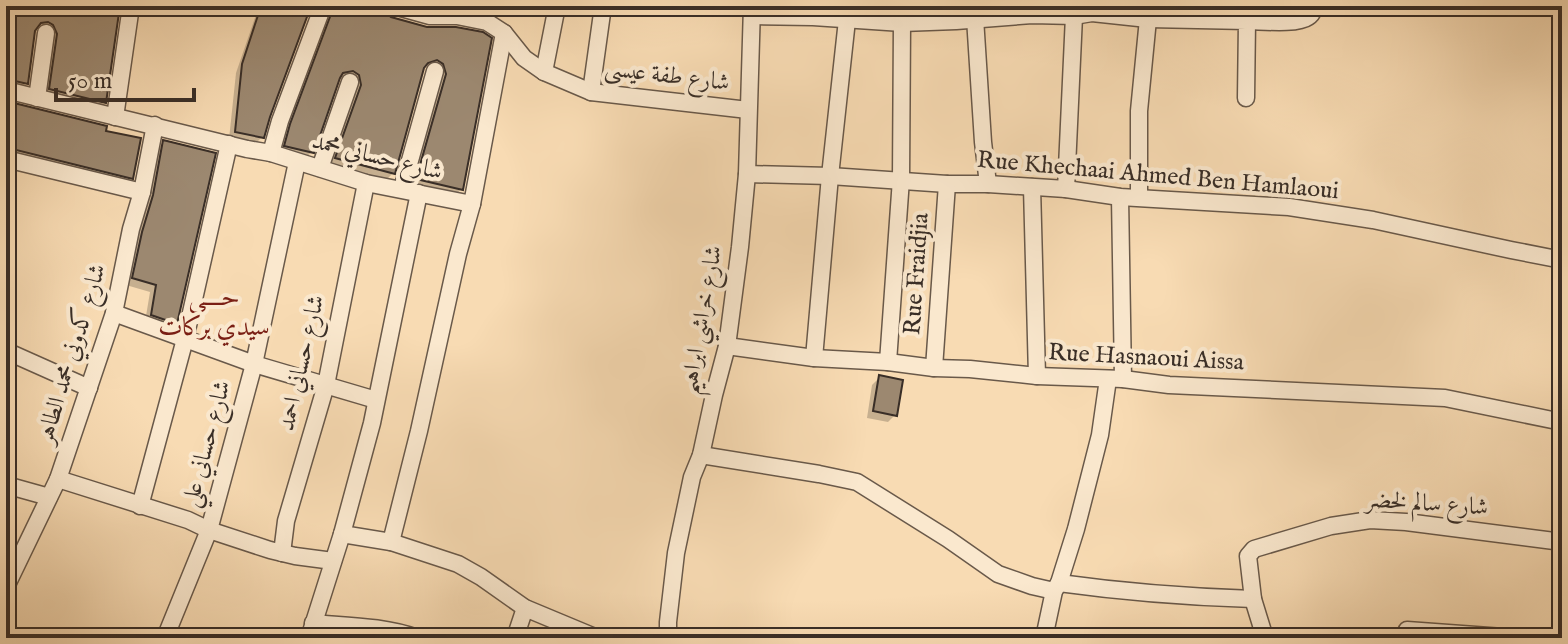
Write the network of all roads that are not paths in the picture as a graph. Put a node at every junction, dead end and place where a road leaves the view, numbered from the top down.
1 (131, 6) edge
2 (323, 6) edge
3 (394, 6) edge
4 (557, 6) edge
5 (603, 6) edge
6 (1315, 6) edge
7 (1092, 10) edge
8 (431, 11) edge
9 (752, 11) edge
10 (488, 14) edge
11 (1074, 16) junction
12 (975, 18) junction
13 (1148, 19) junction
14 (847, 20) junction
15 (1247, 21) junction
16 (902, 23) junction
17 (46, 33) dead end
18 (504, 33) junction
19 (435, 71) dead end
20 (544, 72) junction
21 (350, 82) dead end
22 (6, 90) edge
23 (591, 92) junction
24 (37, 98) junction
25 (1246, 98) dead end
26 (748, 110) junction
27 (115, 117) junction
28 (155, 125) junction
29 (229, 144) junction
30 (271, 153) junction
31 (6, 159) edge
32 (297, 162) junction
33 (320, 168) junction
34 (747, 174) junction
35 (830, 176) junction
36 (901, 179) junction
37 (366, 183) junction
38 (947, 184) junction
39 (988, 184) junction
40 (1032, 187) junction
41 (402, 189) junction
42 (1066, 189) junction
43 (142, 192) junction
44 (419, 193) junction
45 (1120, 197) junction
46 (1139, 197) junction
47 (472, 204) junction
48 (1562, 260) edge
49 (114, 313) junction
50 (185, 339) junction
51 (727, 346) junction
52 (6, 351) edge
53 (814, 358) junction
54 (888, 362) junction
55 (254, 364) junction
56 (934, 368) junction
57 (1037, 376) junction
58 (1116, 379) junction
59 (326, 385) junction
60 (89, 388) junction
61 (376, 400) junction
62 (1562, 422) edge
63 (701, 455) junction
64 (58, 479) junction
65 (6, 485) edge
66 (49, 497) junction
67 (140, 506) junction
68 (209, 530) junction
69 (342, 534) junction
70 (391, 542) junction
71 (1562, 542) edge
72 (282, 553) junction
73 (333, 561) junction
74 (6, 587) edge
75 (1056, 587) junction
76 (1253, 599) junction
77 (525, 608) junction
78 (1407, 630) dead end
79 (311, 631) edge
80 (167, 637) edge
81 (417, 638) edge
82 (515, 638) edge
83 (597, 638) edge
84 (668, 638) edge
85 (1044, 638) edge
86 (1265, 638) edge
87 (1517, 638) edge

1 - 27 street
2 - 30 street, شارع حساني محمد
3 - 8 street
4 - 20 street
5 - 23 street
6 - 15 street
7 - 11 street
7 - 13 street
8 - 10 street
9 - 14 street
9 - 26 street, شارع خراشي ابراهيم
10 - 18 street
11 - 12 street
11 - 42 street
12 - 16 street
12 - 39 street
13 - 15 street
13 - 46 street
14 - 16 street
14 - 35 street
15 - 25 street
16 - 36 street
17 - 24 street
18 - 20 street, شارع طفة عيسى
18 - 47 street
19 - 41 street
20 - 23 street, شارع طفة عيسى
21 - 33 street
22 - 24 street, شارع حساني محمد
23 - 26 street, شارع طفة عيسى
24 - 27 street, شارع حساني محمد
26 - 34 street, شارع خراشي ابراهيم
27 - 28 street, شارع حساني محمد
28 - 29 street, شارع حساني محمد
28 - 43 street, شارع كدوني محمد الطاهر
29 - 30 street, شارع حساني محمد
29 - 50 street
30 - 32 street, شارع حساني محمد
31 - 43 street
32 - 33 street, شارع حساني محمد
32 - 55 street, شارع حساني علي
33 - 37 street, شارع حساني محمد
34 - 35 street, Rue Khechaai Ahmed Ben Hamlaoui
34 - 51 street, شارع خراشي ابراهيم
35 - 36 street, Rue Khechaai Ahmed Ben Hamlaoui
35 - 53 street
36 - 38 street, Rue Khechaai Ahmed Ben Hamlaoui
36 - 54 street
37 - 41 street, شارع حساني محمد
37 - 59 street, شارع حساني احمد
38 - 39 street, Rue Khechaai Ahmed Ben Hamlaoui
38 - 56 street, Rue Fraidjia
39 - 40 street, Rue Khechaai Ahmed Ben Hamlaoui
40 - 42 street, Rue Khechaai Ahmed Ben Hamlaoui
40 - 57 street
41 - 44 street, شارع حساني محمد
42 - 45 street, Rue Khechaai Ahmed Ben Hamlaoui
43 - 49 street, شارع كدوني محمد الطاهر
44 - 47 street, شارع حساني محمد
44 - 61 street
45 - 46 street, Rue Khechaai Ahmed Ben Hamlaoui
45 - 58 street
46 - 48 street, Rue Khechaai Ahmed Ben Hamlaoui
47 - 70 street
49 - 50 street
49 - 60 street, شارع كدوني محمد الطاهر
50 - 55 street
50 - 67 street
51 - 53 street, Rue Hasnaoui Aissa
51 - 63 street, شارع خراشي ابراهيم
52 - 60 street
53 - 54 street, Rue Hasnaoui Aissa
54 - 56 street, Rue Hasnaoui Aissa
55 - 59 street
55 - 68 street, شارع حساني علي
56 - 57 street, Rue Hasnaoui Aissa
57 - 58 street, Rue Hasnaoui Aissa
58 - 62 street, Rue Hasnaoui Aissa
58 - 75 street
59 - 61 street
59 - 72 street, شارع حساني احمد
60 - 64 street, شارع كدوني محمد الطاهر
61 - 69 street
63 - 75 street
63 - 84 street, شارع خراشي ابراهيم
64 - 66 street, شارع كدوني محمد الطاهر
64 - 67 street
65 - 66 street
66 - 74 street, شارع كدوني محمد الطاهر
67 - 68 street
68 - 72 street
68 - 80 street, شارع حساني علي
69 - 70 street
69 - 73 street
70 - 77 street
71 - 76 street, شارع سالم لخضر
72 - 73 street
73 - 79 street
75 - 76 street
75 - 85 street
76 - 86 street
77 - 82 street
77 - 83 street
78 - 87 street
79 - 81 street

